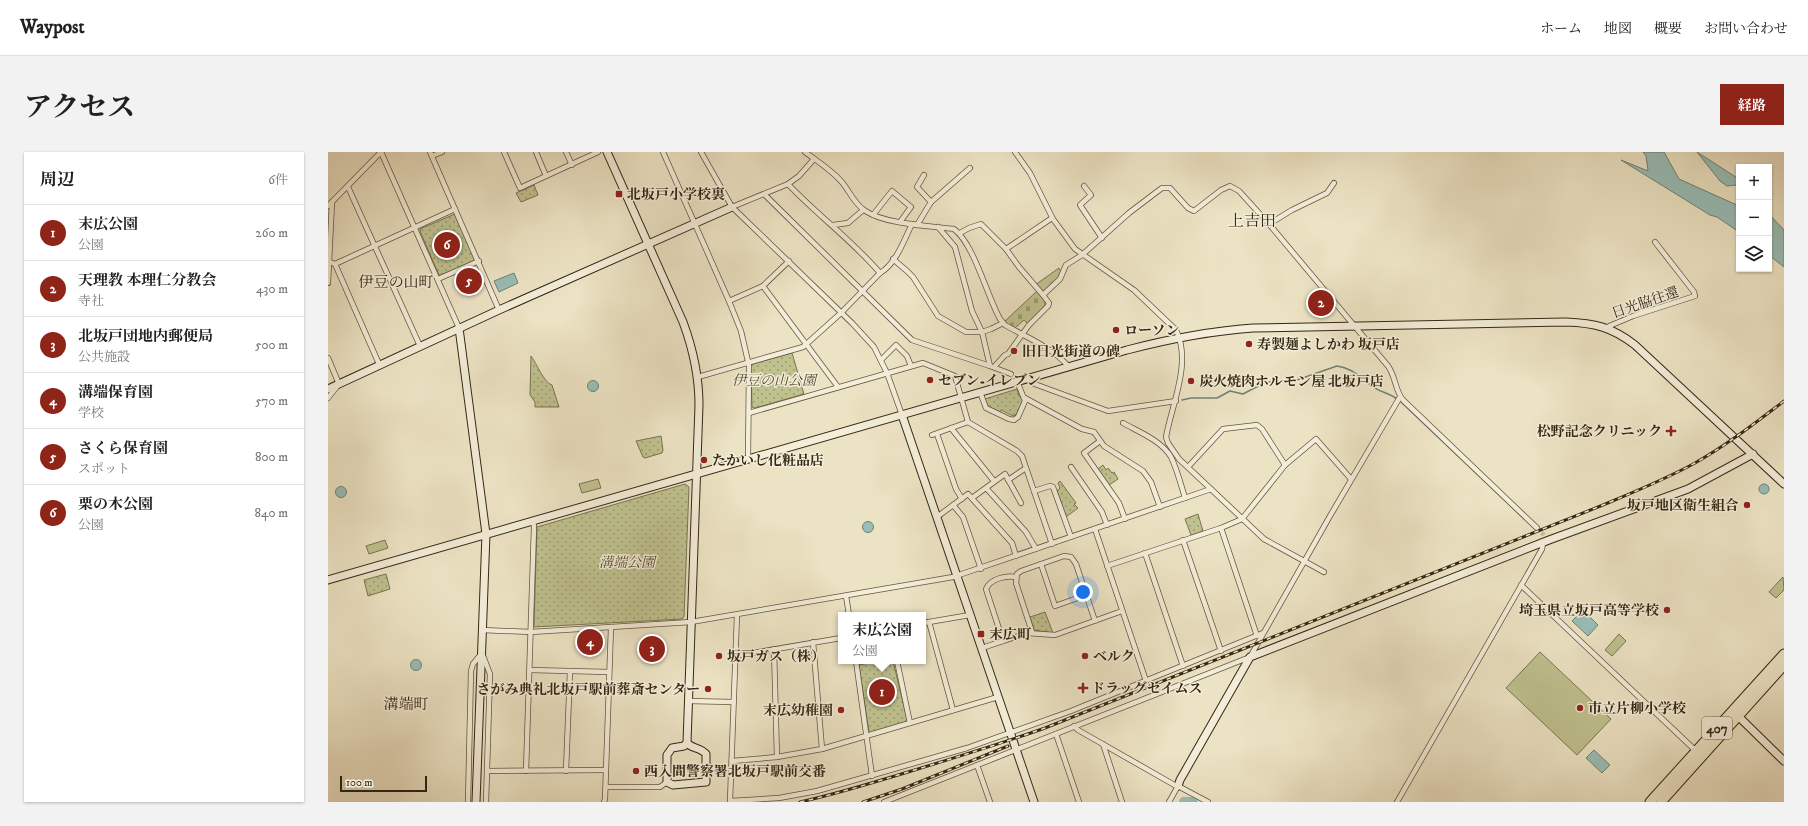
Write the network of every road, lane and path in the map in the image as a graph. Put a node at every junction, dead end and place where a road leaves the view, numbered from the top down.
1 (381, 152) edge
2 (442, 152) edge
3 (504, 152) edge
4 (536, 152) edge
5 (566, 152) edge
6 (598, 152) edge
7 (608, 152) edge
8 (663, 152) edge
9 (701, 152) edge
10 (805, 152) edge
11 (1015, 152) edge
12 (431, 154) edge
13 (814, 159) junction
14 (572, 165) junction
15 (970, 168) dead end
16 (924, 175) dead end
17 (546, 176) junction
18 (1334, 183) dead end
19 (788, 184) junction
20 (1084, 186) dead end
21 (348, 187) junction
22 (765, 195) junction
23 (332, 202) junction
24 (931, 202) junction
25 (328, 206) edge
26 (732, 207) junction
27 (455, 209) junction
28 (863, 210) junction
29 (873, 215) junction
30 (1052, 218) junction
31 (900, 222) junction
32 (695, 224) junction
33 (912, 224) junction
34 (1269, 224) junction
35 (832, 225) junction
36 (917, 225) junction
37 (938, 227) junction
38 (415, 228) junction
39 (960, 233) junction
40 (1102, 238) junction
41 (1655, 242) dead end
42 (648, 244) junction
43 (375, 245) junction
44 (1006, 249) junction
45 (1082, 255) junction
46 (893, 259) junction
47 (479, 261) junction
48 (789, 261) junction
49 (332, 263) junction
50 (880, 273) junction
51 (438, 279) junction
52 (328, 284) edge
53 (763, 286) junction
54 (862, 290) junction
55 (1043, 295) junction
56 (729, 301) junction
57 (499, 310) junction
58 (841, 313) junction
59 (1003, 323) junction
60 (1354, 326) junction
61 (1606, 327) junction
62 (459, 328) junction
63 (982, 332) junction
64 (1022, 335) junction
65 (1180, 338) junction
66 (807, 344) junction
67 (420, 346) junction
68 (328, 358) edge
69 (881, 360) junction
70 (748, 363) junction
71 (379, 364) junction
72 (910, 366) junction
73 (1068, 366) junction
74 (992, 367) junction
75 (887, 373) junction
76 (1011, 374) dead end
77 (698, 377) junction
78 (1017, 381) junction
79 (1032, 383) dead end
80 (339, 384) junction
81 (838, 386) junction
82 (328, 389) edge
83 (980, 392) junction
84 (961, 397) junction
85 (1400, 397) junction
86 (328, 398) edge
87 (1025, 398) junction
88 (1176, 400) junction
89 (750, 413) junction
90 (902, 415) junction
91 (968, 422) junction
92 (1123, 423) dead end
93 (951, 428) junction
94 (1100, 441) junction
95 (1753, 454) junction
96 (748, 459) junction
97 (1285, 465) junction
98 (1071, 467) dead end
99 (1026, 468) junction
100 (1188, 468) junction
101 (696, 474) junction
102 (1351, 479) junction
103 (1008, 480) junction
104 (994, 481) junction
105 (1784, 484) edge
106 (987, 488) junction
107 (1211, 489) junction
108 (1034, 491) junction
109 (972, 498) junction
110 (1185, 498) junction
111 (962, 499) junction
112 (1021, 503) dead end
113 (953, 505) junction
114 (1160, 507) junction
115 (937, 517) junction
116 (1125, 519) junction
117 (1242, 519) junction
118 (533, 521) junction
119 (1107, 525) junction
120 (1221, 528) junction
121 (1537, 528) tunnel mouth
122 (1095, 529) junction
123 (486, 534) junction
124 (1071, 537) junction
125 (1545, 539) junction
126 (1183, 540) junction
127 (1052, 544) junction
128 (1036, 550) junction
129 (1145, 553) junction
130 (1016, 556) junction
131 (1304, 561) junction
132 (1041, 564) junction
133 (1107, 566) junction
134 (980, 568) junction
135 (1324, 572) dead end
136 (957, 576) junction
137 (1016, 577) junction
138 (328, 580) edge
139 (1520, 585) junction
140 (1086, 595) junction
141 (846, 596) junction
142 (1122, 611) junction
143 (849, 612) edge
144 (737, 615) junction
145 (970, 615) junction
146 (1095, 621) junction
147 (691, 622) junction
148 (926, 622) edge
149 (929, 622) junction
150 (611, 627) junction
151 (482, 630) junction
152 (531, 632) junction
153 (1032, 632) junction
154 (1263, 633) junction
155 (1257, 636) junction
156 (838, 638) edge
157 (1002, 641) junction
158 (813, 642) junction
159 (982, 648) junction
160 (774, 649) junction
161 (1221, 651) junction
162 (482, 653) junction
163 (1784, 654) edge
164 (735, 656) junction
165 (1250, 657) junction
166 (856, 664) edge
167 (897, 664) edge
168 (1784, 665) edge
169 (1183, 666) junction
170 (530, 670) junction
171 (570, 671) junction
172 (609, 672) junction
173 (1146, 681) junction
174 (998, 696) junction
175 (688, 701) junction
176 (733, 702) junction
177 (953, 710) junction
178 (1738, 716) junction
179 (910, 723) junction
180 (1074, 726) junction
181 (1011, 733) junction
182 (1056, 734) junction
183 (867, 736) junction
184 (687, 743) junction
185 (1103, 744) junction
186 (822, 749) junction
187 (1017, 750) junction
188 (1696, 751) junction
189 (777, 757) junction
190 (732, 761) junction
191 (1784, 761) edge
192 (977, 765) junction
193 (606, 770) junction
194 (487, 771) junction
195 (526, 771) junction
196 (566, 771) junction
197 (872, 776) junction
198 (667, 782) junction
199 (1178, 786) junction
200 (606, 787) junction
201 (468, 802) edge
202 (476, 802) edge
203 (486, 802) edge
204 (604, 802) edge
205 (884, 802) edge
206 (990, 802) edge
207 (1034, 802) edge
208 (1079, 802) edge
209 (1122, 802) edge
210 (1169, 802) edge
211 (1208, 802) edge
212 (1396, 802) edge
213 (1650, 802) edge
214 (1661, 802) edge

1 - 21 street
1 - 38 street
2 - 12 street
3 - 17 street
4 - 17 street
5 - 14 street
6 - 14 street
7 - 42 street
8 - 32 street
9 - 26 street
10 - 13 street
11 - 30 street
12 - 27 street
13 - 19 street
13 - 28 street
14 - 17 street
15 - 24 street
16 - 24 street
18 - 34 street
19 - 22 street
19 - 35 street
20 - 40 street
21 - 23 street
21 - 43 street
22 - 26 street
22 - 54 street
23 - 25 street
23 - 49 street
24 - 36 street
26 - 32 street
26 - 48 street
27 - 38 street
27 - 47 street
28 - 29 street
28 - 35 street
29 - 31 street
29 - 31 street
30 - 44 street
30 - 45 street
31 - 33 street
32 - 42 street
32 - 56 street
33 - 36 street
33 - 46 street
34 - 40 street
34 - 60 street
35 - 50 street
36 - 37 street
37 - 39 street
37 - 63 street
38 - 43 street
38 - 51 street
39 - 44 street
39 - 59 street
40 - 45 street
41 - 61 street, 日光脇往還
42 - 57 street
42 - 77 street
43 - 49 street
43 - 67 street
44 - 55 street
45 - 55 street
45 - 65 street
46 - 50 street
46 - 63 street
47 - 51 street
47 - 57 street
48 - 53 street
48 - 58 street
49 - 52 street
49 - 71 street
50 - 54 street
51 - 62 street
53 - 56 street
53 - 66 street
54 - 58 street
54 - 74 street
55 - 64 street
56 - 70 street
57 - 62 street
58 - 66 street
58 - 69 street
59 - 63 street
59 - 64 street
60 - 61 street
60 - 65 street
60 - 85 street
61 - 95 street
62 - 67 street
62 - 123 street
63 - 74 street
64 - 73 street
64 - 74 street
65 - 73 street
65 - 88 street
66 - 70 street
66 - 81 street
67 - 71 street
68 - 80 street
69 - 72 street
69 - 75 street
70 - 77 street
70 - 89 street
71 - 80 street
72 - 75 street
72 - 84 street
73 - 78 street
74 - 76 street
75 - 81 street
75 - 90 street
77 - 101 street
78 - 83 street
78 - 87 street
79 - 88 street
80 - 82 street
80 - 86 street
81 - 89 street
83 - 84 street
83 - 87 street
84 - 90 street
84 - 91 street
85 - 102 street
85 - 121 street
87 - 94 street
88 - 100 street
89 - 96 street
90 - 96 street
90 - 115 street
91 - 93 street
91 - 99 street
92 - 110 street
93 - 104 street
93 - 111 street
94 - 114 street
94 - 116 street
95 - 105 street
95 - 125 street
96 - 101 street
97 - 100 street
97 - 102 street
97 - 117 street
98 - 119 street
99 - 103 street
99 - 108 street
100 - 107 street
101 - 118 street
101 - 147 street
102 - 131 street
103 - 104 street
103 - 112 street
104 - 106 street
106 - 109 street
106 - 128 street
107 - 110 street
107 - 117 street
108 - 124 street
108 - 127 street
109 - 111 street
109 - 130 street
110 - 114 street
111 - 113 street
113 - 115 street
113 - 134 street
114 - 116 street
115 - 136 street
116 - 119 street
117 - 120 street
117 - 131 street
118 - 123 street
118 - 152 street
119 - 122 street
120 - 126 street
120 - 155 street
122 - 124 street
122 - 133 street
123 - 138 street
123 - 151 street
124 - 127 street
125 - 139 street
125 - 165 street
126 - 129 street
126 - 161 street
127 - 128 street
128 - 130 street
129 - 133 street
129 - 169 street
130 - 134 street
131 - 135 street
131 - 154 street
132 - 137 street
132 - 140 street
132 - 140 street
133 - 142 street
134 - 136 street
136 - 141 street
136 - 145 street
137 - 153 street
137 - 157 street
139 - 188 street
139 - 212 street
140 - 146 street
141 - 143 street
141 - 144 street
142 - 146 street
142 - 173 street
144 - 147 street
144 - 164 street
145 - 149 street
145 - 159 street
146 - 153 street
147 - 150 street
147 - 175 street
148 - 149 street
149 - 177 street
150 - 152 street
150 - 172 street
151 - 152 street
151 - 162 street
152 - 170 street
153 - 157 street
154 - 155 street
154 - 165 street
155 - 161 street
156 - 158 street
157 - 159 street
158 - 160 street
158 - 186 street
159 - 174 street
160 - 164 street
160 - 189 street
161 - 169 street
162 - 194 street
162 - 201 street
162 - 202 street
163 - 188 highway, 407
164 - 176 street
165 - 180 street
165 - 199 street
166 - 183 street
167 - 179 street
168 - 178 highway, 407
169 - 173 street
170 - 171 street
170 - 195 street
171 - 172 street
171 - 196 street
172 - 193 street
173 - 181 street
174 - 177 street
174 - 181 street
175 - 176 street
175 - 184 street
176 - 190 street
177 - 179 street
178 - 191 street
178 - 214 highway, 407
179 - 183 street
180 - 182 street
180 - 185 street
181 - 187 street
181 - 197 street
182 - 187 street
182 - 208 street
183 - 186 street
183 - 197 street
184 - 198 street
184 - 198 street
185 - 199 street
185 - 209 street
186 - 189 street
187 - 192 street
187 - 207 street
188 - 213 highway, 407
189 - 190 street
190 - 197 street
192 - 205 street
192 - 206 street
193 - 196 street
193 - 200 street
194 - 195 street
194 - 203 street
195 - 196 street
198 - 200 street
199 - 210 street
199 - 211 street
200 - 204 street

